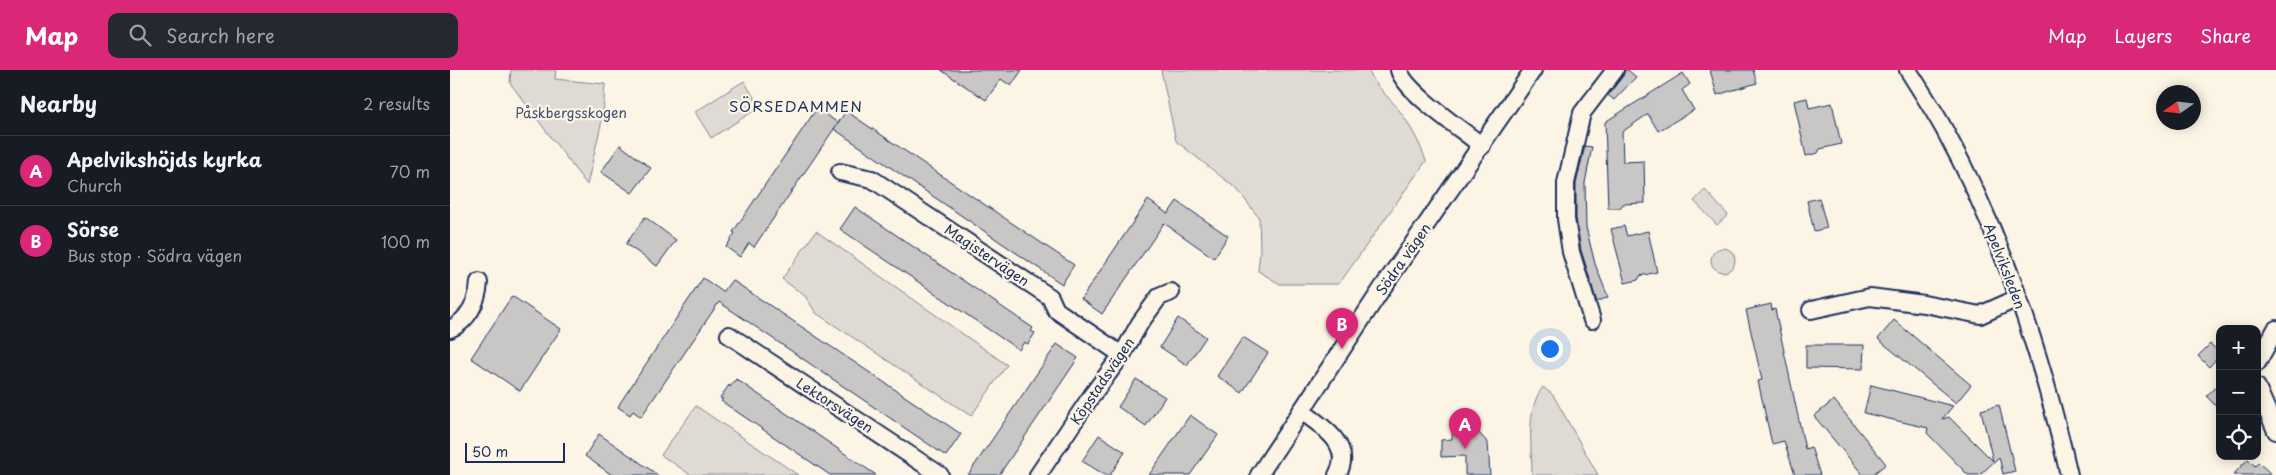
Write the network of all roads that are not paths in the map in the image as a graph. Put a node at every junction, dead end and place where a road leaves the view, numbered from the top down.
1 (1399, 70) edge
2 (1533, 70) edge
3 (1615, 70) edge
4 (1908, 70) edge
5 (1482, 146) junction
6 (840, 172) dead end
7 (479, 282) dead end
8 (1171, 292) dead end
9 (2018, 298) junction
10 (1811, 310) dead end
11 (1592, 320) dead end
12 (450, 329) edge
13 (2276, 330) edge
14 (729, 335) dead end
15 (1122, 355) junction
16 (2261, 356) edge
17 (2261, 396) edge
18 (1301, 411) junction
19 (2276, 431) edge
20 (940, 475) edge
21 (1038, 475) edge
22 (1258, 475) edge
23 (1337, 475) edge
24 (2068, 475) edge

1 - 5 street
2 - 5 street, Södra vägen
3 - 11 street
4 - 9 street, Apelviksleden
5 - 18 street, Södra vägen
6 - 15 street, Magistervägen
7 - 12 street
8 - 15 street, Köpstadsvägen
9 - 10 street
9 - 24 street, Apelviksleden
13 - 16 street
14 - 20 street, Lektorsvägen
15 - 21 street, Köpstadsvägen
17 - 19 street
18 - 22 street, Södra vägen
18 - 23 street

